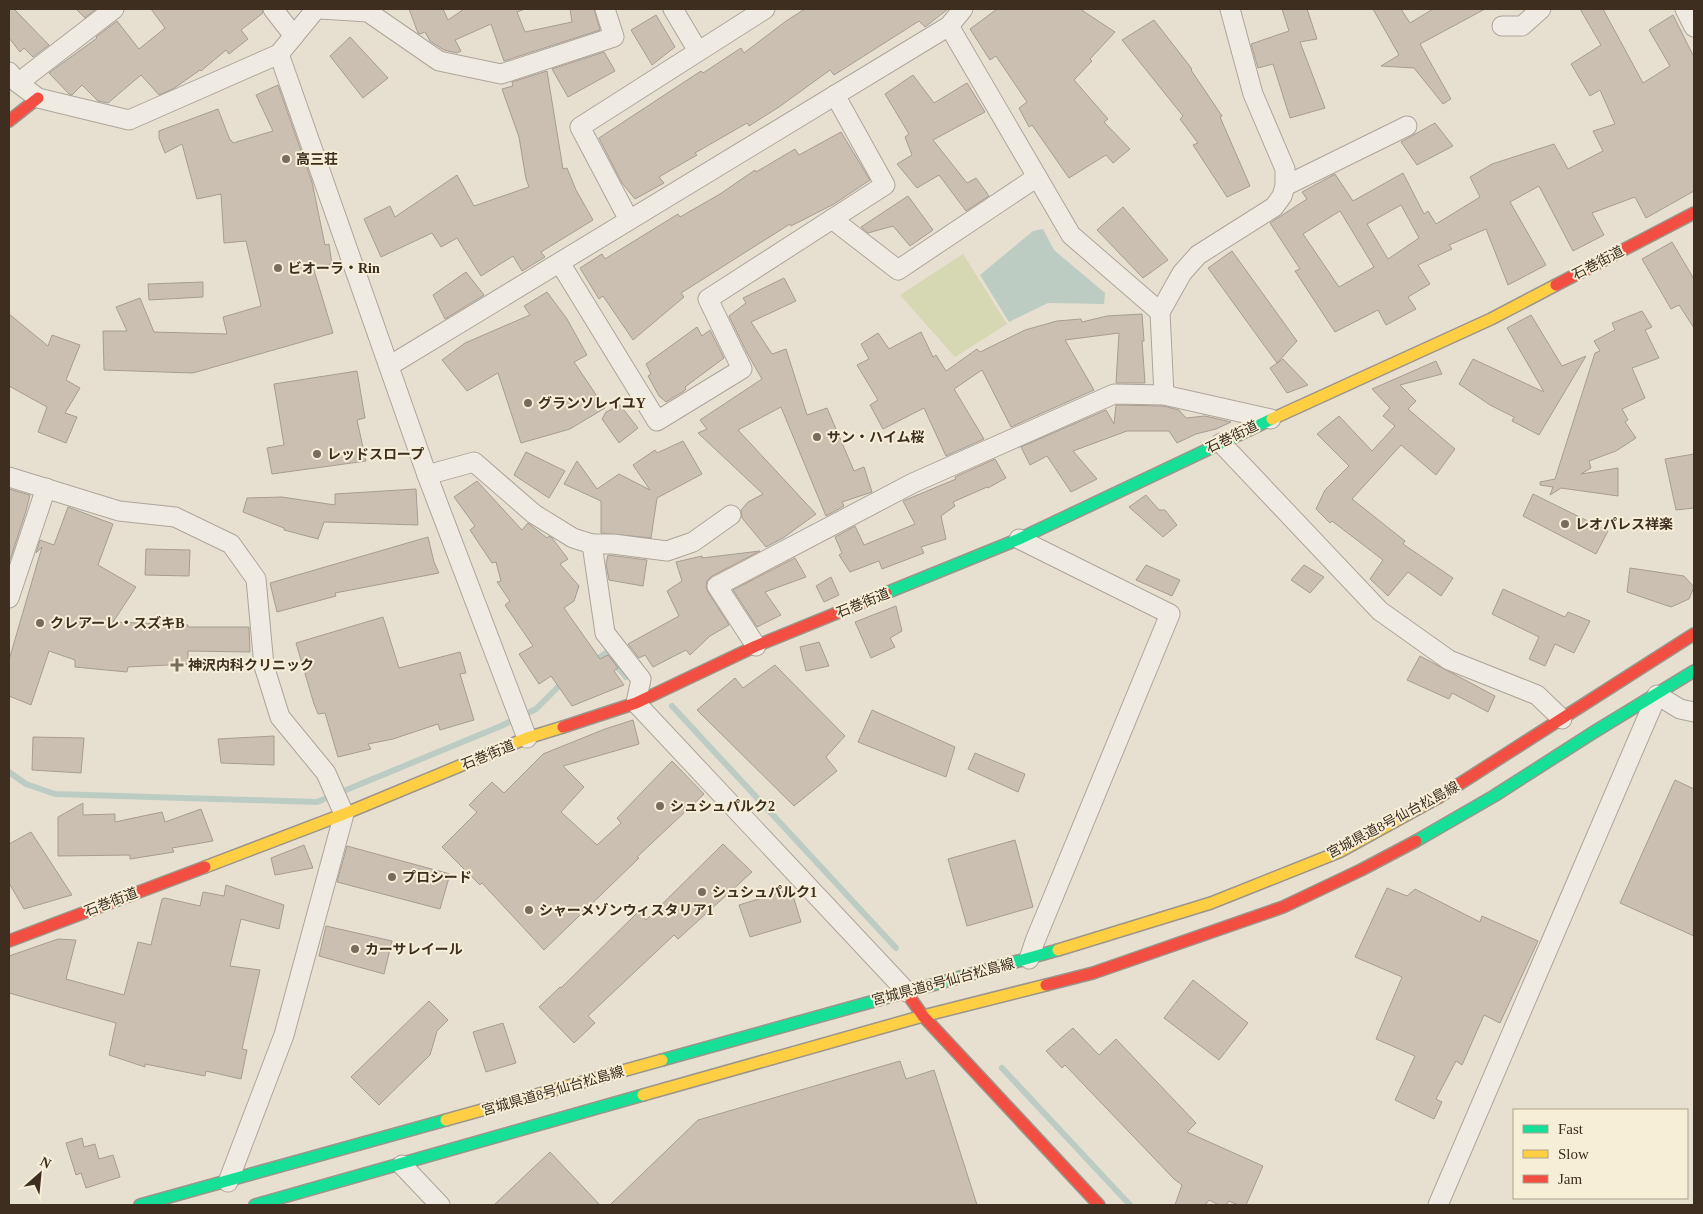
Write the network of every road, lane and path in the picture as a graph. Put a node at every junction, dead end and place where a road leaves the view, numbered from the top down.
1 (114, 9) edge
2 (273, 9) edge
3 (316, 9) edge
4 (320, 9) edge
5 (605, 9) edge
6 (673, 9) edge
7 (764, 9) edge
8 (962, 9) edge
9 (1230, 9) edge
10 (1541, 9) edge
11 (1685, 9) edge
12 (949, 26) junction
13 (1502, 26) dead end
14 (1694, 27) edge
15 (294, 36) junction
16 (698, 51) junction
17 (279, 54) junction
18 (14, 78) edge
19 (835, 95) junction
20 (38, 98) junction
21 (9, 121) edge
22 (1407, 126) dead end
23 (1038, 178) junction
24 (1286, 186) junction
25 (1694, 213) edge
26 (832, 219) junction
27 (629, 220) junction
28 (560, 263) junction
29 (1160, 312) junction
30 (389, 366) junction
31 (1164, 395) junction
32 (1271, 419) junction
33 (1221, 443) junction
34 (427, 475) junction
35 (9, 477) edge
36 (46, 488) junction
37 (731, 515) dead end
38 (1019, 539) junction
39 (592, 544) junction
40 (9, 598) edge
41 (1694, 634) edge
42 (756, 646) junction
43 (1694, 670) edge
44 (1658, 695) junction
45 (636, 703) junction
46 (1694, 712) edge
47 (1562, 719) junction
48 (526, 735) junction
49 (342, 811) junction
50 (9, 941) edge
51 (1030, 959) junction
52 (907, 992) junction
53 (924, 1016) junction
54 (402, 1165) junction
55 (228, 1182) junction
56 (140, 1205) edge
57 (255, 1205) edge
58 (440, 1205) edge
59 (1099, 1205) edge
60 (1438, 1205) edge

1 - 18 street
2 - 15 street
3 - 15 street
4 - 5 street
6 - 16 street
7 - 16 street
8 - 12 street
9 - 24 street
10 - 13 street
11 - 14 street
12 - 19 street
12 - 23 street
15 - 17 street
16 - 27 street
17 - 20 street
17 - 30 street
18 - 20 street
19 - 26 street
19 - 27 street
20 - 21 main road
22 - 24 street
23 - 26 street
23 - 29 street
24 - 29 street
25 - 32 main road, 石巻街道
26 - 28 street
27 - 28 street
28 - 30 street
29 - 31 street
30 - 34 street
31 - 32 street
31 - 42 street
32 - 33 main road, 石巻街道
33 - 38 main road, 石巻街道
33 - 47 street
34 - 39 street
34 - 48 street
35 - 36 street
36 - 40 street
36 - 49 street
37 - 39 street
38 - 42 main road, 石巻街道
38 - 51 street
39 - 45 street
41 - 47 main road, 宮城県道8号仙台松島線
42 - 45 main road, 石巻街道
43 - 44 main road, 宮城県道8号仙台松島線
44 - 46 street
44 - 53 main road, 宮城県道8号仙台松島線
44 - 60 street
45 - 48 main road, 石巻街道
45 - 52 street
47 - 51 main road, 宮城県道8号仙台松島線
48 - 49 main road, 石巻街道
49 - 50 main road, 石巻街道
49 - 55 street
51 - 52 main road, 宮城県道8号仙台松島線
52 - 53 main road
52 - 55 main road, 宮城県道8号仙台松島線
53 - 54 main road, 宮城県道8号仙台松島線
53 - 59 main road
54 - 57 main road, 宮城県道8号仙台松島線
54 - 58 street
55 - 56 main road, 宮城県道8号仙台松島線

